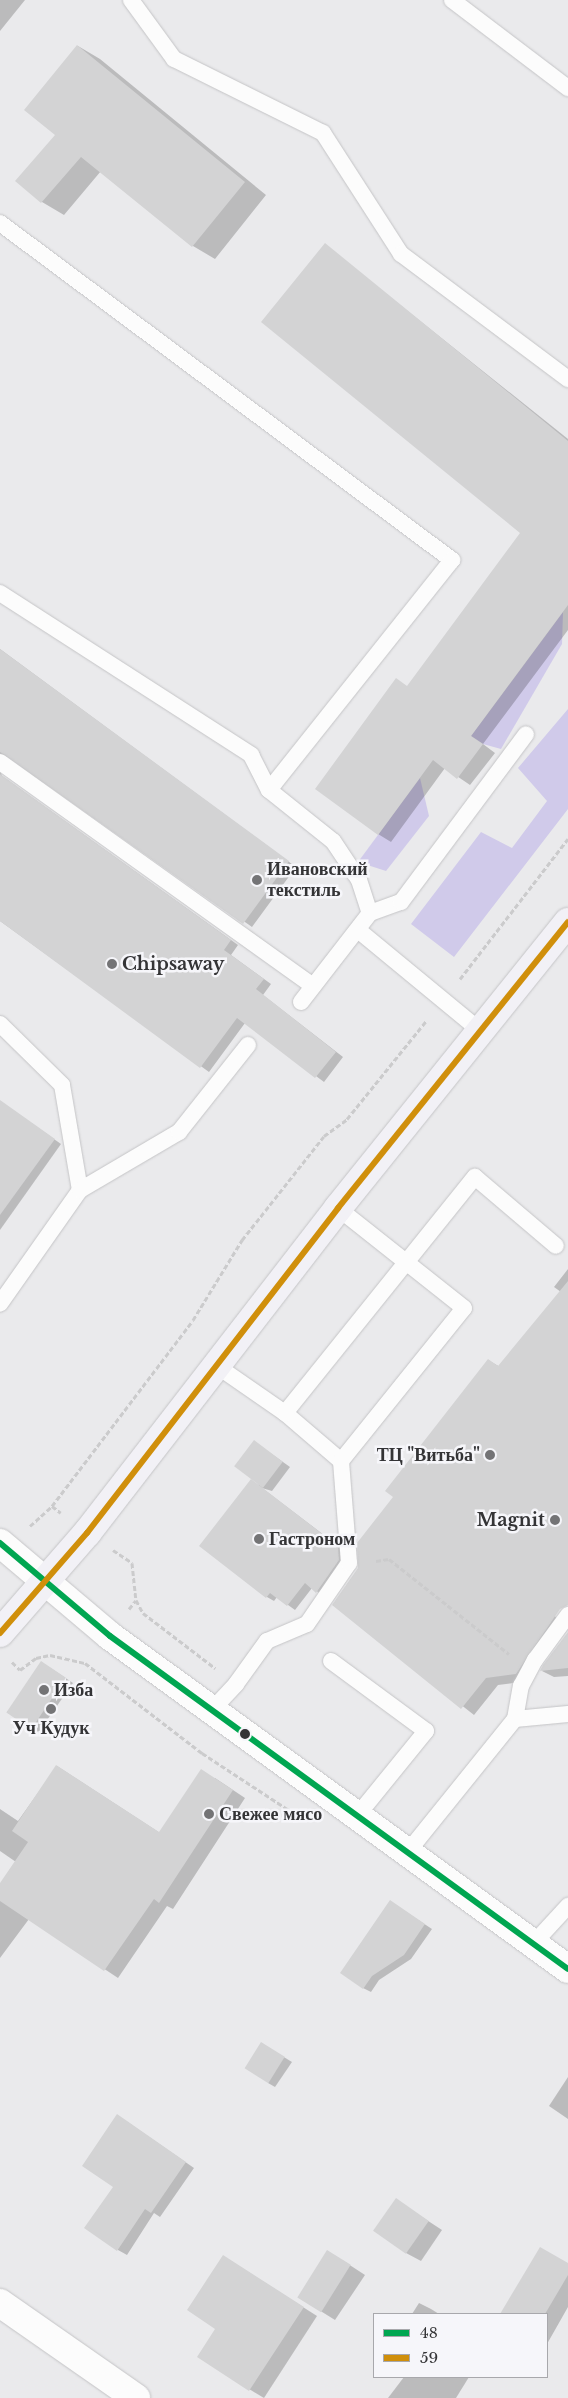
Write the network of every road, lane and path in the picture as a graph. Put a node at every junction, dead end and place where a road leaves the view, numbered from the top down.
1 (131, 0) edge
2 (452, 0) edge
3 (568, 88) edge
4 (0, 223) edge
5 (568, 379) edge
6 (0, 593) edge
7 (526, 734) dead end
8 (0, 762) edge
9 (269, 790) junction
10 (568, 839) edge
11 (370, 913) junction
12 (568, 922) edge
13 (358, 930) junction
14 (313, 986) junction
15 (443, 1001) junction
16 (301, 1002) dead end
17 (0, 1024) edge
18 (478, 1029) junction
19 (248, 1045) dead end
20 (80, 1190) junction
21 (338, 1208) junction
22 (556, 1246) dead end
23 (406, 1261) junction
24 (0, 1304) edge
25 (217, 1366) junction
26 (285, 1414) junction
27 (341, 1461) junction
28 (52, 1506) junction
29 (87, 1533) junction
30 (4, 1546) edge
31 (348, 1563) junction
32 (42, 1581) junction
33 (568, 1615) edge
34 (3, 1645) edge
35 (331, 1661) dead end
36 (529, 1670) junction
37 (236, 1684) junction
38 (211, 1711) junction
39 (568, 1714) edge
40 (515, 1718) junction
41 (356, 1817) junction
42 (308, 1823) dead end
43 (406, 1854) junction
44 (568, 1906) edge
45 (533, 1944) junction
46 (568, 1969) edge
47 (0, 2303) edge
48 (136, 2398) edge

1 - 5 lane
2 - 3 lane
4 - 9 lane
6 - 9 lane
7 - 11 lane
8 - 14 lane
9 - 11 lane
10 - 15 path
11 - 13 lane
12 - 18 main road
13 - 14 lane
13 - 15 lane
14 - 16 lane
15 - 18 lane
15 - 28 path
17 - 20 lane
18 - 21 main road
19 - 20 lane
20 - 24 lane
21 - 23 lane
21 - 25 main road
22 - 23 lane
23 - 26 lane
23 - 27 lane
25 - 26 lane
25 - 29 main road
26 - 27 lane
27 - 31 lane
28 - 29 path
28 - 30 path
29 - 32 main road
29 - 37 path
30 - 32 street
31 - 36 path
31 - 37 lane
32 - 34 main road
32 - 38 street
33 - 36 lane
34 - 42 path
35 - 41 lane
36 - 40 lane
37 - 38 lane
38 - 41 street
39 - 40 lane
40 - 43 lane
41 - 43 street
43 - 45 street
44 - 45 lane
45 - 46 street
47 - 48 street

